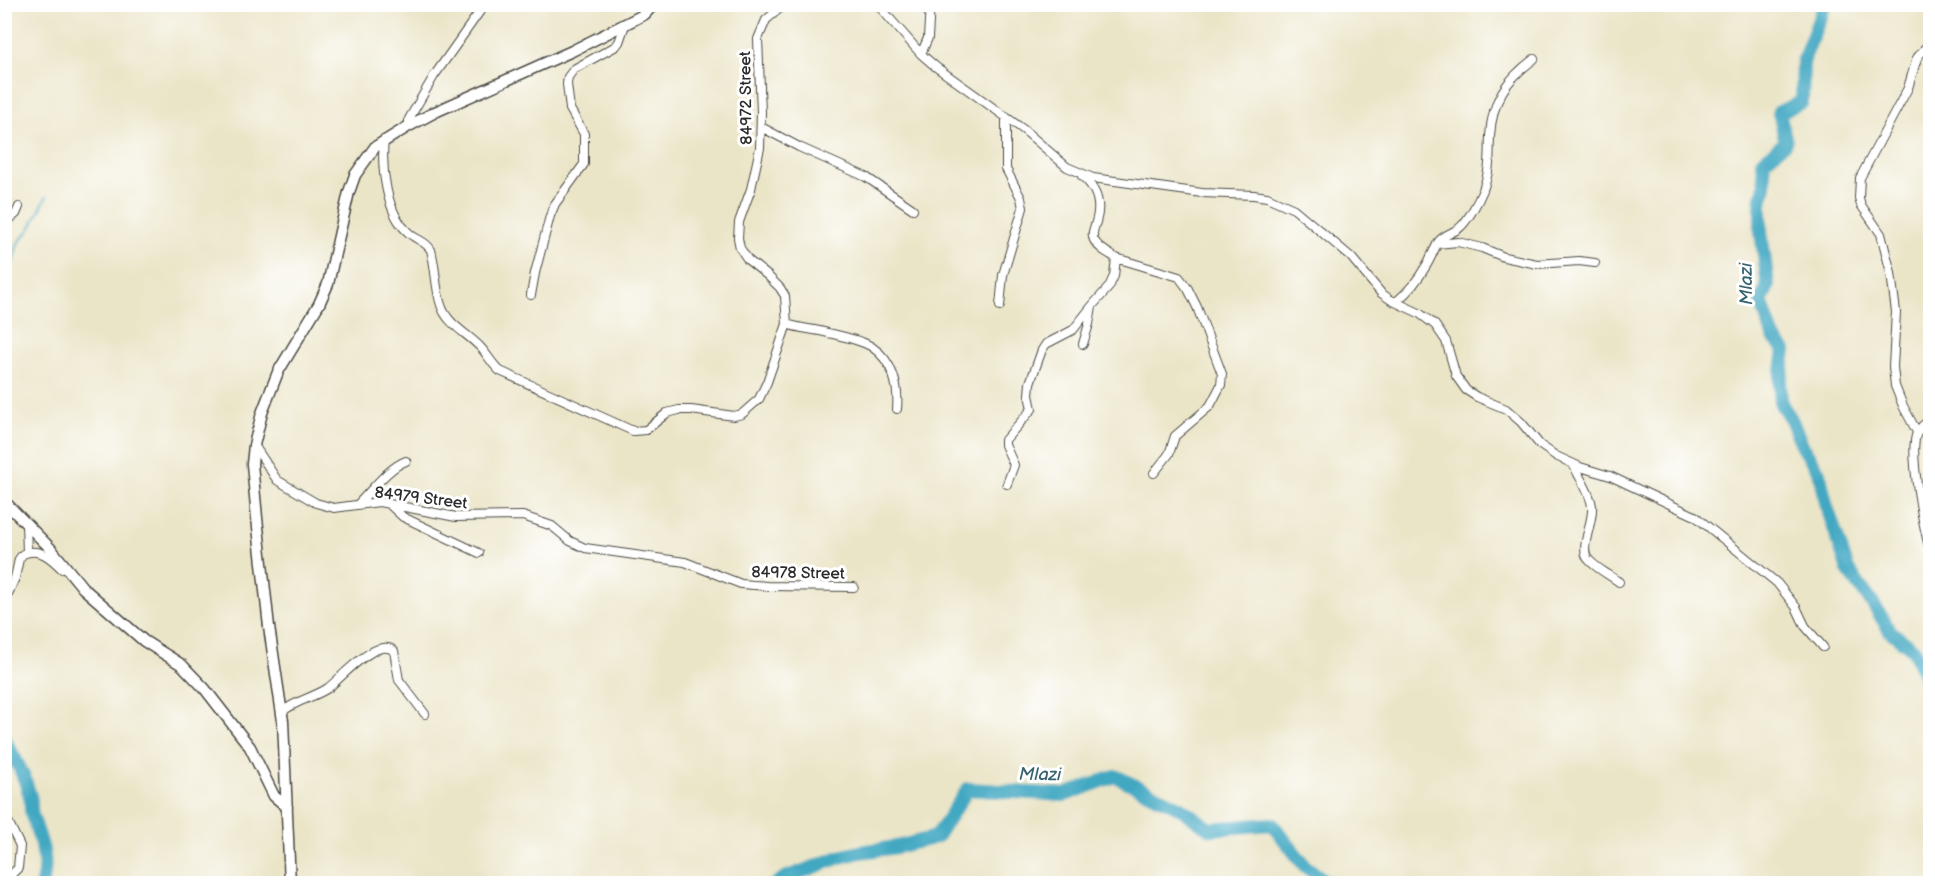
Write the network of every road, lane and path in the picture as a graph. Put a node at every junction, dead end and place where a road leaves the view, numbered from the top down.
1 (484, 4) edge
2 (654, 4) edge
3 (784, 4) edge
4 (877, 4) edge
5 (930, 4) edge
6 (625, 25) junction
7 (1930, 42) edge
8 (921, 54) junction
9 (1534, 59) dead end
10 (1006, 117) junction
11 (409, 126) junction
12 (761, 127) junction
13 (384, 140) junction
14 (1078, 173) junction
15 (19, 207) dead end
16 (913, 208) dead end
17 (4, 224) edge
18 (1437, 244) junction
19 (1116, 258) junction
20 (1595, 263) dead end
21 (531, 295) dead end
22 (1397, 301) junction
23 (1000, 306) dead end
24 (1092, 306) junction
25 (787, 324) junction
26 (1083, 344) dead end
27 (897, 409) dead end
28 (1930, 420) edge
29 (1917, 432) junction
30 (254, 445) junction
31 (406, 461) dead end
32 (1573, 464) junction
33 (1154, 473) dead end
34 (1007, 484) dead end
35 (4, 501) edge
36 (357, 504) junction
37 (389, 504) junction
38 (26, 523) junction
39 (1930, 550) edge
40 (27, 552) junction
41 (479, 553) dead end
42 (707, 571) joint
43 (1619, 582) dead end
44 (854, 587) dead end
45 (83, 588) junction
46 (4, 603) edge
47 (1823, 646) dead end
48 (282, 712) junction
49 (425, 714) dead end
50 (287, 807) junction
51 (4, 813) edge
52 (4, 882) edge
53 (290, 884) edge

1 - 11 street
2 - 6 street
3 - 12 street, 84972 Street
4 - 8 street
5 - 8 street
6 - 11 street
6 - 21 street
7 - 29 street
8 - 10 street
9 - 18 street
10 - 14 street
10 - 23 street
11 - 13 street
12 - 16 street
12 - 25 street, 84972 Street
13 - 25 street
13 - 30 street
14 - 19 street
14 - 22 street
15 - 17 street
18 - 20 street
18 - 22 street
19 - 24 street
19 - 33 street
22 - 32 street
24 - 26 street
24 - 34 street
25 - 27 street
28 - 29 street
29 - 39 street
30 - 36 street, 84979 Street
30 - 48 street
31 - 36 street
32 - 43 street
32 - 47 street
35 - 38 street
36 - 37 street, 84979 Street
37 - 41 street
37 - 42 street, 84979 Street
38 - 40 street
38 - 45 street
40 - 45 street
40 - 46 street
42 - 44 street, 84978 Street
45 - 50 street
48 - 49 street
48 - 50 street
50 - 53 street
51 - 52 street

